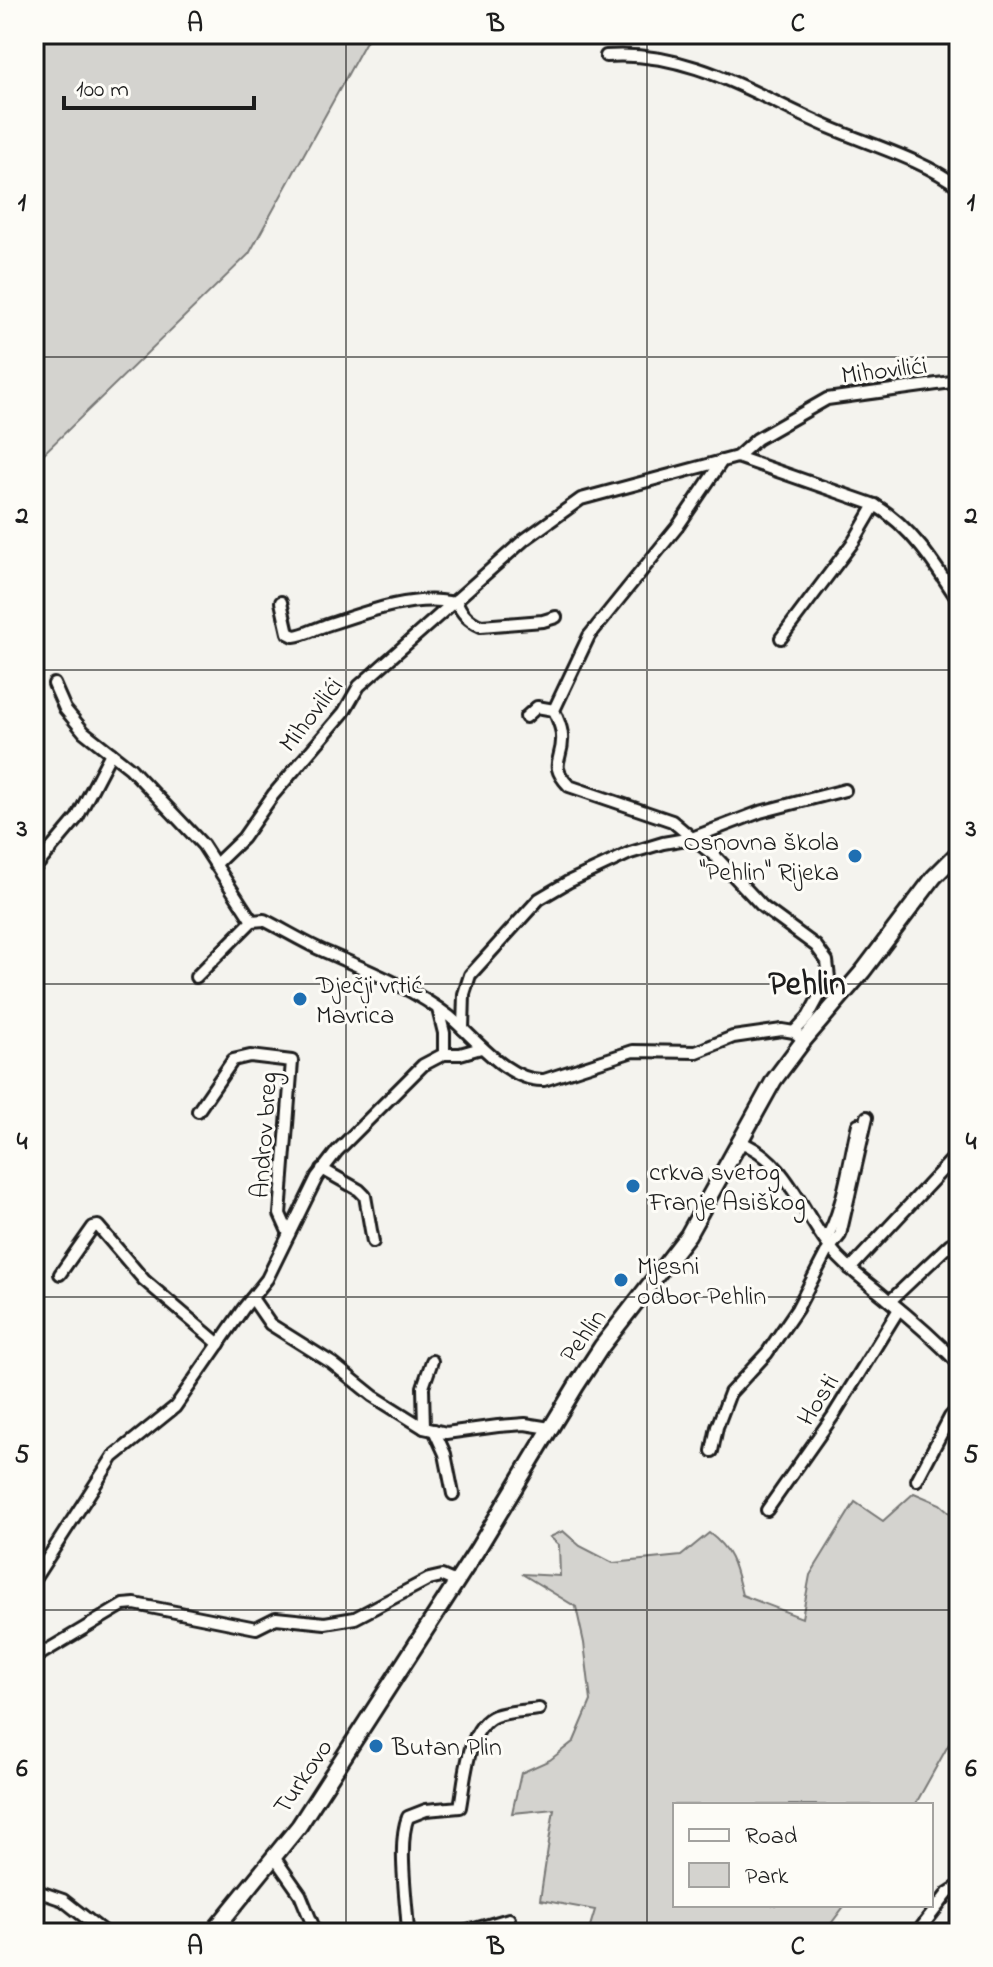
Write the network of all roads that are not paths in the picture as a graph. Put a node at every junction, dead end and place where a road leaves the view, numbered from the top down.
1 (606, 56) dead end
2 (959, 187) edge
3 (959, 381) edge
4 (737, 457) junction
5 (722, 461) junction
6 (875, 505) junction
7 (281, 602) dead end
8 (454, 602) junction
9 (959, 602) edge
10 (556, 617) dead end
11 (781, 638) dead end
12 (54, 684) dead end
13 (554, 710) junction
14 (526, 717) dead end
15 (111, 753) junction
16 (845, 790) dead end
17 (692, 838) junction
18 (959, 852) edge
19 (215, 865) junction
20 (34, 869) edge
21 (252, 921) junction
22 (196, 977) dead end
23 (438, 1009) junction
24 (463, 1029) junction
25 (799, 1036) junction
26 (481, 1048) junction
27 (444, 1054) junction
28 (198, 1111) dead end
29 (862, 1120) dead end
30 (738, 1141) junction
31 (959, 1152) edge
32 (322, 1169) junction
33 (289, 1234) junction
34 (373, 1242) dead end
35 (827, 1244) junction
36 (950, 1244) dead end
37 (850, 1269) junction
38 (60, 1274) dead end
39 (252, 1298) junction
40 (890, 1301) junction
41 (899, 1309) junction
42 (219, 1344) junction
43 (432, 1361) dead end
44 (959, 1364) edge
45 (959, 1407) edge
46 (550, 1428) junction
47 (429, 1429) junction
48 (712, 1451) dead end
49 (917, 1480) dead end
50 (453, 1494) dead end
51 (767, 1510) dead end
52 (34, 1580) edge
53 (456, 1582) junction
54 (34, 1658) edge
55 (539, 1709) dead end
56 (367, 1720) joint
57 (274, 1857) junction
58 (959, 1886) edge
59 (34, 1890) edge
60 (509, 1919) dead end
61 (105, 1933) edge
62 (212, 1933) edge
63 (316, 1933) edge
64 (408, 1933) edge
65 (461, 1933) edge
66 (917, 1933) edge

1 - 2 street
3 - 4 street, Mihovilići
4 - 5 street, Mihovilići
4 - 6 street
5 - 8 street, Mihovilići
5 - 13 street
6 - 9 street
6 - 11 street
7 - 8 street
8 - 10 street
8 - 19 street, Mihovilići
12 - 15 street
13 - 14 street
13 - 17 street
15 - 19 street
15 - 20 street
16 - 17 street
17 - 24 street
17 - 25 street
18 - 25 main road, Pehlin
19 - 21 street
21 - 22 street
21 - 23 street
23 - 24 street
23 - 27 street
24 - 26 street
25 - 26 street
25 - 30 main road, Pehlin
26 - 27 street, Androv breg
27 - 32 street, Androv breg
28 - 33 street, Androv breg
29 - 35 street
30 - 35 street
30 - 46 main road, Pehlin
31 - 37 street
32 - 33 street, Androv breg
32 - 34 street
33 - 39 street, Androv breg
35 - 37 street
35 - 48 street
36 - 40 street
37 - 40 street
38 - 42 street
39 - 42 street, Androv breg
39 - 47 street
40 - 41 street
41 - 44 street
41 - 51 street, Hosti
42 - 52 street, Androv breg
43 - 47 street
45 - 49 street
46 - 47 street
46 - 53 main road, Pehlin
47 - 50 street
53 - 54 street
53 - 56 main road, Pehlin
55 - 64 street
56 - 57 main road, Turkovo
57 - 62 main road, Turkovo
57 - 63 street
58 - 66 street
59 - 61 street
60 - 65 street

